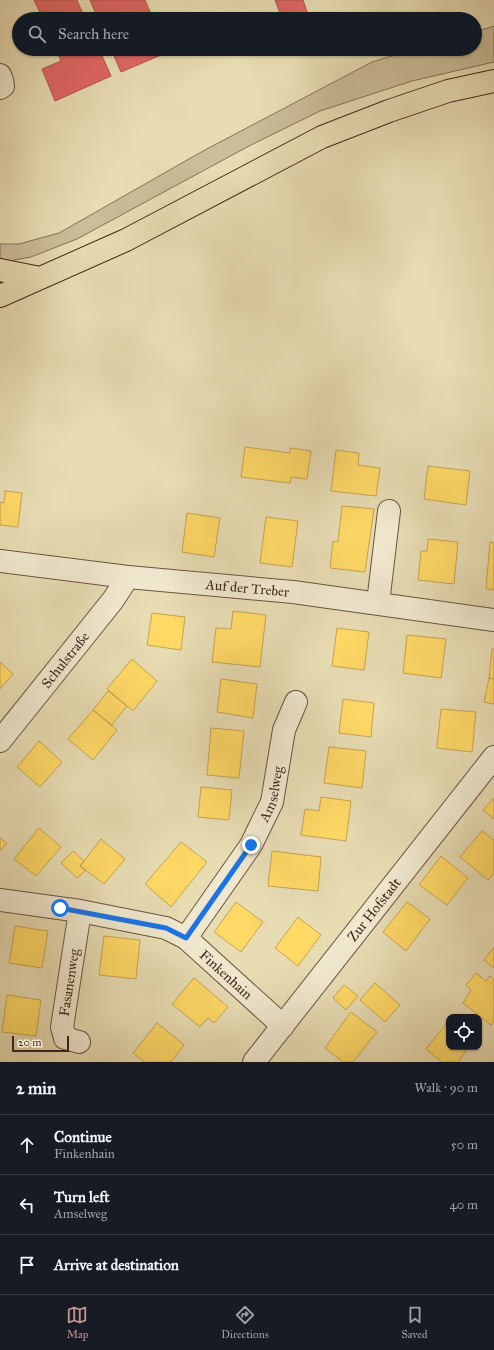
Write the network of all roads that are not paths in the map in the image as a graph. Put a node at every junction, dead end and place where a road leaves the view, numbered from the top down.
1 (0, 75) edge
2 (494, 81) edge
3 (0, 88) edge
4 (0, 270) edge
5 (40, 278) junction
6 (0, 296) edge
7 (389, 511) dead end
8 (0, 561) edge
9 (128, 577) junction
10 (378, 603) junction
11 (494, 620) edge
12 (296, 702) dead end
13 (0, 741) edge
14 (494, 757) edge
15 (0, 900) edge
16 (80, 911) junction
17 (186, 938) junction
18 (283, 1026) junction
19 (79, 1042) dead end
20 (254, 1062) edge

1 - 3 street
2 - 5 main road
4 - 5 main road
5 - 6 main road
7 - 10 street
8 - 9 street, Auf der Treber
9 - 10 street, Auf der Treber
9 - 13 street, Schulstraße
10 - 11 street, Auf der Treber
12 - 17 street, Amselweg
14 - 18 street, Zur Hofstadt
15 - 16 street, Finkenhain
16 - 17 street, Finkenhain
16 - 19 street, Fasanenweg
17 - 18 street, Finkenhain
18 - 20 street, Zur Hofstadt

